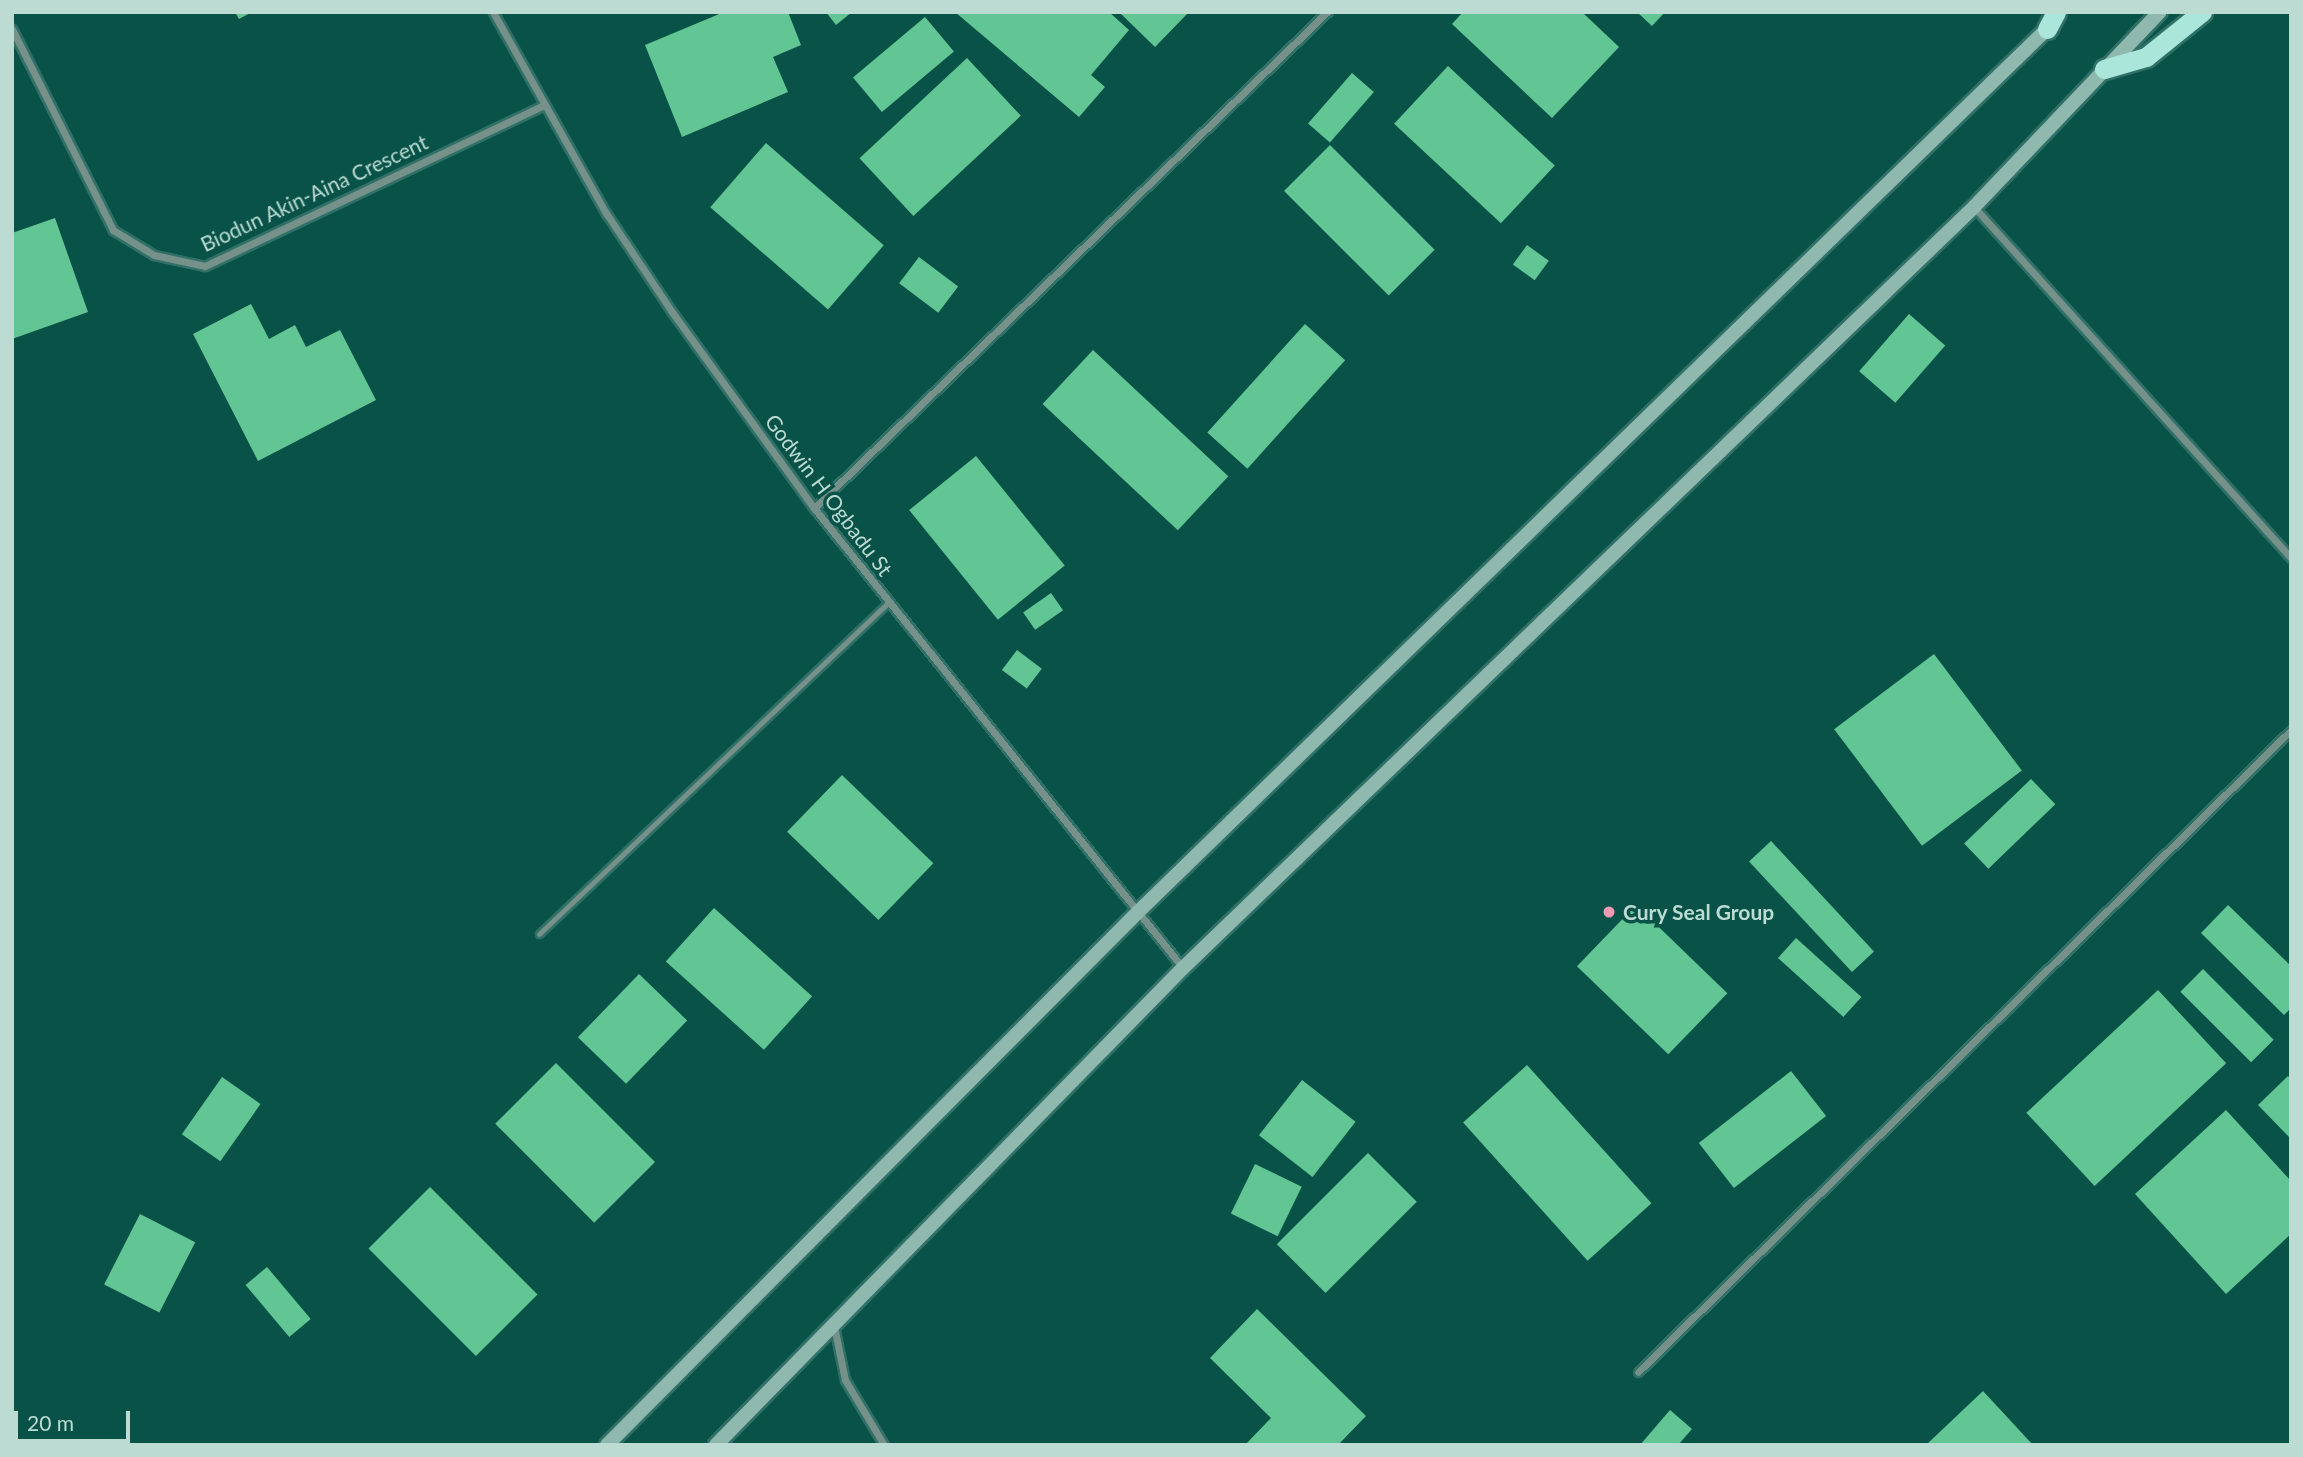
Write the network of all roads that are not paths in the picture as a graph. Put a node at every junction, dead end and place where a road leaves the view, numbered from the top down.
1 (493, 12) edge
2 (1327, 12) edge
3 (2064, 12) edge
4 (2160, 12) edge
5 (2202, 12) edge
6 (2052, 21) edge
7 (12, 29) edge
8 (2104, 69) junction
9 (542, 106) junction
10 (1974, 207) junction
11 (814, 508) junction
12 (2291, 558) edge
13 (888, 603) junction
14 (2291, 730) edge
15 (1138, 912) junction
16 (539, 934) dead end
17 (1183, 968) junction
18 (835, 1326) junction
19 (1638, 1372) dead end
20 (607, 1445) edge
21 (716, 1445) edge
22 (884, 1445) edge

1 - 9 street, Godwin H Ogbadu St
2 - 11 street
3 - 6 main road
4 - 8 main road
5 - 8 highway
6 - 15 main road
7 - 9 street, Biodun Akin-Aina Crescent
8 - 10 main road
9 - 11 street, Godwin H Ogbadu St
10 - 12 street
10 - 17 main road
11 - 13 street, Godwin H Ogbadu St
13 - 15 street, Godwin H Ogbadu St
13 - 16 lane
14 - 19 street
15 - 17 street, Godwin H Ogbadu St
15 - 20 main road
17 - 18 main road
18 - 21 main road
18 - 22 street

